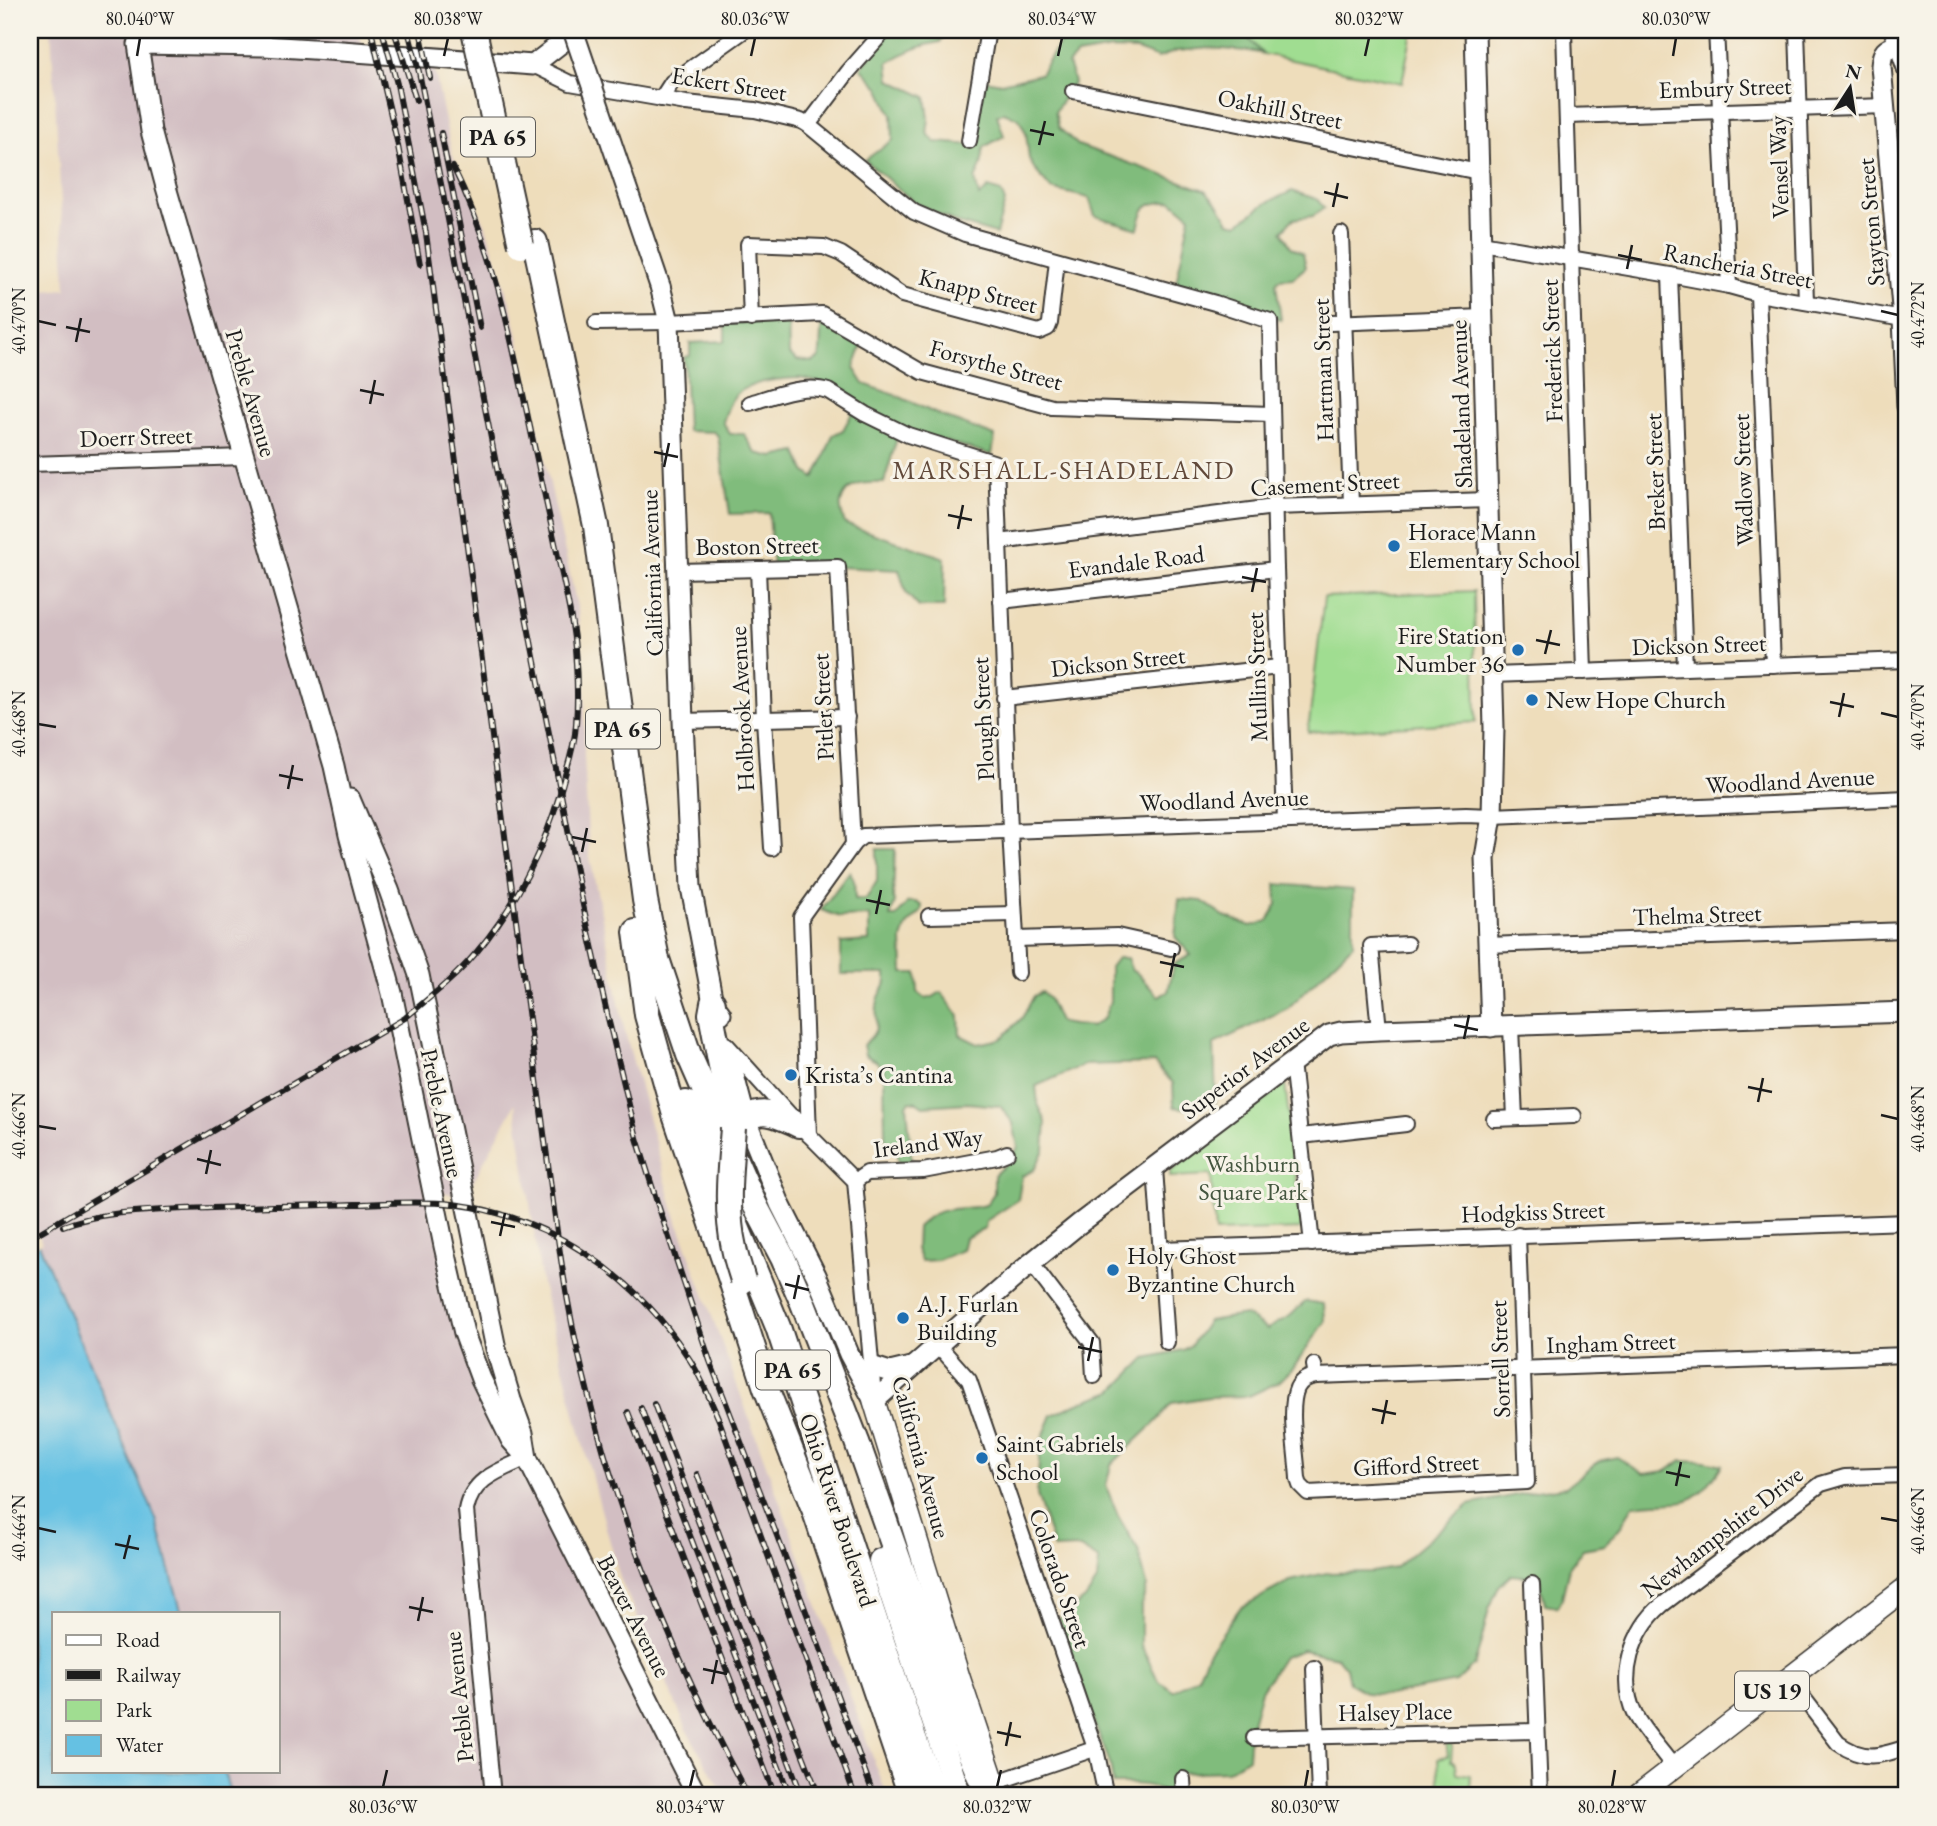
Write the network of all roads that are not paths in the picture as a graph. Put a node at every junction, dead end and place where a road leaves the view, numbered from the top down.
1 (474, 30) edge
2 (489, 30) edge
3 (575, 30) edge
4 (745, 30) edge
5 (885, 30) edge
6 (988, 30) edge
7 (1475, 30) edge
8 (1564, 30) edge
9 (1716, 30) edge
10 (1797, 30) edge
11 (138, 37) edge
12 (1897, 37) edge
13 (533, 65) junction
14 (1907, 68) edge
15 (1073, 91) dead end
16 (661, 99) junction
17 (1886, 106) junction
18 (1800, 109) junction
19 (1720, 111) junction
20 (1567, 116) junction
21 (808, 125) junction
22 (969, 141) dead end
23 (1479, 172) junction
24 (1341, 234) dead end
25 (528, 243) junction
26 (1481, 243) junction
27 (1572, 258) junction
28 (1057, 260) junction
29 (1670, 275) junction
30 (1729, 286) junction
31 (1758, 295) junction
32 (1807, 302) junction
33 (1483, 317) junction
34 (751, 318) junction
35 (1903, 319) junction
36 (1270, 321) joint
37 (669, 322) junction
38 (596, 323) dead end
39 (1337, 323) junction
40 (750, 403) dead end
41 (1907, 406) edge
42 (1272, 414) junction
43 (244, 457) junction
44 (30, 464) edge
45 (1488, 500) junction
46 (1351, 504) junction
47 (1274, 507) junction
48 (999, 542) junction
49 (838, 567) joint
50 (758, 569) junction
51 (1276, 569) junction
52 (678, 571) junction
53 (1001, 601) junction
54 (1907, 660) edge
55 (1773, 665) junction
56 (1279, 667) junction
57 (1685, 668) junction
58 (1584, 672) junction
59 (1493, 675) junction
60 (1004, 698) junction
61 (847, 717) junction
62 (764, 719) junction
63 (683, 721) junction
64 (334, 766) junction
65 (1907, 798) edge
66 (1492, 816) junction
67 (1285, 821) junction
68 (1010, 830) junction
69 (853, 844) junction
70 (772, 848) dead end
71 (1014, 914) junction
72 (929, 916) dead end
73 (1907, 930) edge
74 (1016, 939) junction
75 (1407, 944) dead end
76 (1488, 945) junction
77 (639, 948) junction
78 (1171, 948) dead end
79 (1018, 973) dead end
80 (419, 975) junction
81 (390, 985) junction
82 (713, 1003) junction
83 (1907, 1012) edge
84 (1490, 1027) junction
85 (1511, 1027) junction
86 (1379, 1030) junction
87 (726, 1044) junction
88 (1292, 1062) junction
89 (448, 1115) junction
90 (1574, 1116) dead end
91 (1516, 1118) junction
92 (1494, 1119) dead end
93 (737, 1121) junction
94 (419, 1122) junction
95 (1406, 1124) dead end
96 (804, 1130) junction
97 (1301, 1136) junction
98 (1007, 1153) dead end
99 (1155, 1168) junction
100 (855, 1181) junction
101 (742, 1205) junction
102 (470, 1220) junction
103 (1907, 1222) edge
104 (440, 1226) junction
105 (1518, 1235) junction
106 (1312, 1244) junction
107 (1161, 1249) junction
108 (1031, 1263) junction
109 (1167, 1342) dead end
110 (938, 1345) junction
111 (1907, 1355) edge
112 (915, 1365) junction
113 (871, 1366) junction
114 (1523, 1369) junction
115 (1094, 1376) dead end
116 (874, 1401) junction
117 (527, 1458) junction
118 (1907, 1475) edge
119 (1527, 1482) joint
120 (1308, 1493) joint
121 (812, 1504) junction
122 (1532, 1584) dead end
123 (1907, 1587) edge
124 (1314, 1668) dead end
125 (1789, 1679) junction
126 (1538, 1731) junction
127 (1317, 1737) junction
128 (1254, 1738) dead end
129 (1907, 1747) edge
130 (1094, 1749) junction
131 (1674, 1768) junction
132 (1183, 1779) dead end
133 (995, 1792) edge
134 (493, 1796) edge
135 (697, 1796) edge
136 (911, 1796) edge
137 (935, 1796) edge
138 (959, 1796) edge
139 (1106, 1796) edge
140 (1184, 1796) edge
141 (1319, 1796) edge
142 (1540, 1796) edge
143 (1637, 1796) edge

1 - 25 highway, PA 65, bridge
2 - 25 highway, PA 65
3 - 13 street
3 - 37 street, California Avenue, bridge
4 - 16 street
5 - 21 street
6 - 22 street
7 - 23 street, Shadeland Avenue
8 - 20 street, Frederick Street
9 - 19 street
10 - 18 street, Vensel Way
11 - 13 street, Eckert Street
11 - 43 street, Preble Avenue
12 - 14 street
12 - 17 street, Stayton Street
13 - 16 street, Eckert Street
15 - 23 street, Oakhill Street
16 - 21 street, Eckert Street
17 - 18 street, Embury Street
17 - 35 street, Stayton Street
18 - 19 street, Embury Street
18 - 32 street, Vensel Way
19 - 20 street, Embury Street
19 - 30 street
20 - 27 street, Frederick Street
21 - 28 street, Eckert Street
23 - 26 street, Shadeland Avenue
24 - 39 street, Hartman Street
25 - 77 highway, PA 65
25 - 101 highway, PA 65
26 - 27 street, Rancheria Street
26 - 33 street, Shadeland Avenue
27 - 29 street, Rancheria Street
27 - 58 street, Frederick Street
28 - 34 street, Knapp Street
28 - 36 street, Eckert Street
29 - 30 street, Rancheria Street
29 - 57 street, Breker Street
30 - 31 street, Rancheria Street
31 - 32 street, Rancheria Street
31 - 55 street, Wadlow Street
32 - 35 street, Rancheria Street
33 - 39 street
33 - 45 street, Shadeland Avenue
34 - 37 street, Forsythe Street
34 - 42 street, Forsythe Street
35 - 41 street, Stayton Street
36 - 42 street, Mullins Street
37 - 38 street, Forsythe Street
37 - 52 street, California Avenue
39 - 46 street, Hartman Street
40 - 48 street, Plough Street
42 - 47 street, Mullins Street
43 - 44 street, Doerr Street
43 - 64 street, Preble Avenue
45 - 46 street, Casement Street
45 - 59 street, Shadeland Avenue
46 - 47 street, Casement Street
47 - 48 street, Casement Street
47 - 51 street, Mullins Street
48 - 53 street, Plough Street
49 - 50 street, Boston Street
49 - 61 street, Pitler Street
50 - 52 street, Boston Street
50 - 62 street, Holbrook Avenue
51 - 53 street, Evandale Road
51 - 56 street, Mullins Street
52 - 63 street, California Avenue
53 - 60 street, Plough Street
54 - 55 street, Dickson Street
55 - 57 street, Dickson Street
56 - 60 street, Dickson Street
56 - 67 street, Mullins Street
57 - 58 street, Dickson Street
58 - 59 street, Dickson Street
59 - 66 street, Shadeland Avenue
60 - 68 street, Plough Street
61 - 62 street
61 - 69 street, Pitler Street
62 - 63 street
62 - 70 street, Holbrook Avenue
63 - 82 street, California Avenue
64 - 80 street, Preble Avenue
64 - 81 street, Preble Avenue
65 - 66 street, Woodland Avenue
66 - 67 street, Woodland Avenue
66 - 76 street, Shadeland Avenue
67 - 68 street, Woodland Avenue
68 - 69 street, Woodland Avenue
68 - 71 street, Plough Street
69 - 96 street
71 - 72 street
71 - 74 street, Plough Street
73 - 76 street, Thelma Street
74 - 78 street
74 - 79 street, Plough Street
75 - 86 street
76 - 84 street, Shadeland Avenue
77 - 101 highway, Ohio River Boulevard / PA 65
77 - 121 highway
80 - 81 street
80 - 89 street, Preble Avenue
81 - 94 street, Preble Avenue
82 - 87 street, California Avenue
82 - 93 highway
83 - 85 street, Superior Avenue
84 - 85 street, Superior Avenue
84 - 86 street, Superior Avenue
85 - 91 street
86 - 88 street, Superior Avenue
87 - 93 street, California Avenue
87 - 96 street
88 - 97 street
88 - 99 street, Superior Avenue
89 - 94 street
89 - 102 street, Preble Avenue
90 - 91 street
91 - 92 street
93 - 96 highway
93 - 101 highway, bridge
93 - 116 street, California Avenue
94 - 104 street, Preble Avenue
95 - 97 street
96 - 100 street
97 - 106 street
98 - 100 street, Ireland Way
99 - 107 street
99 - 108 street, Superior Avenue
100 - 113 street, California Avenue
101 - 121 highway, bridge
101 - 133 highway
101 - 137 highway, Ohio River Boulevard / PA 65
101 - 138 highway, Ohio River Boulevard / PA 65
102 - 104 street
102 - 117 street, Preble Avenue
103 - 105 street, Hodgkiss Street
104 - 117 street, Preble Avenue
105 - 106 street, Hodgkiss Street
105 - 114 street, Sorrell Street
106 - 107 street, Hodgkiss Street
107 - 109 street
108 - 110 street, Superior Avenue
108 - 115 street
110 - 112 street, Superior Avenue
110 - 130 street, Colorado Street
111 - 114 street, Ingham Street
112 - 113 street
112 - 116 street, Superior Avenue
113 - 116 street, California Avenue
114 - 119 street, Sorrell Street
114 - 120 street, Ingham Street
116 - 133 main road, California Avenue
117 - 134 street, Preble Avenue
117 - 135 street, Beaver Avenue
118 - 131 street, Newhampshire Drive
119 - 120 street, Gifford Street
121 - 136 highway
122 - 126 street
123 - 125 main road, US 19
124 - 127 street
125 - 129 street
125 - 131 main road, US 19
126 - 127 street, Halsey Place
126 - 142 street
127 - 128 street, Halsey Place
127 - 141 street
130 - 133 street
130 - 139 street, Colorado Street
131 - 143 main road, US 19
132 - 140 street

